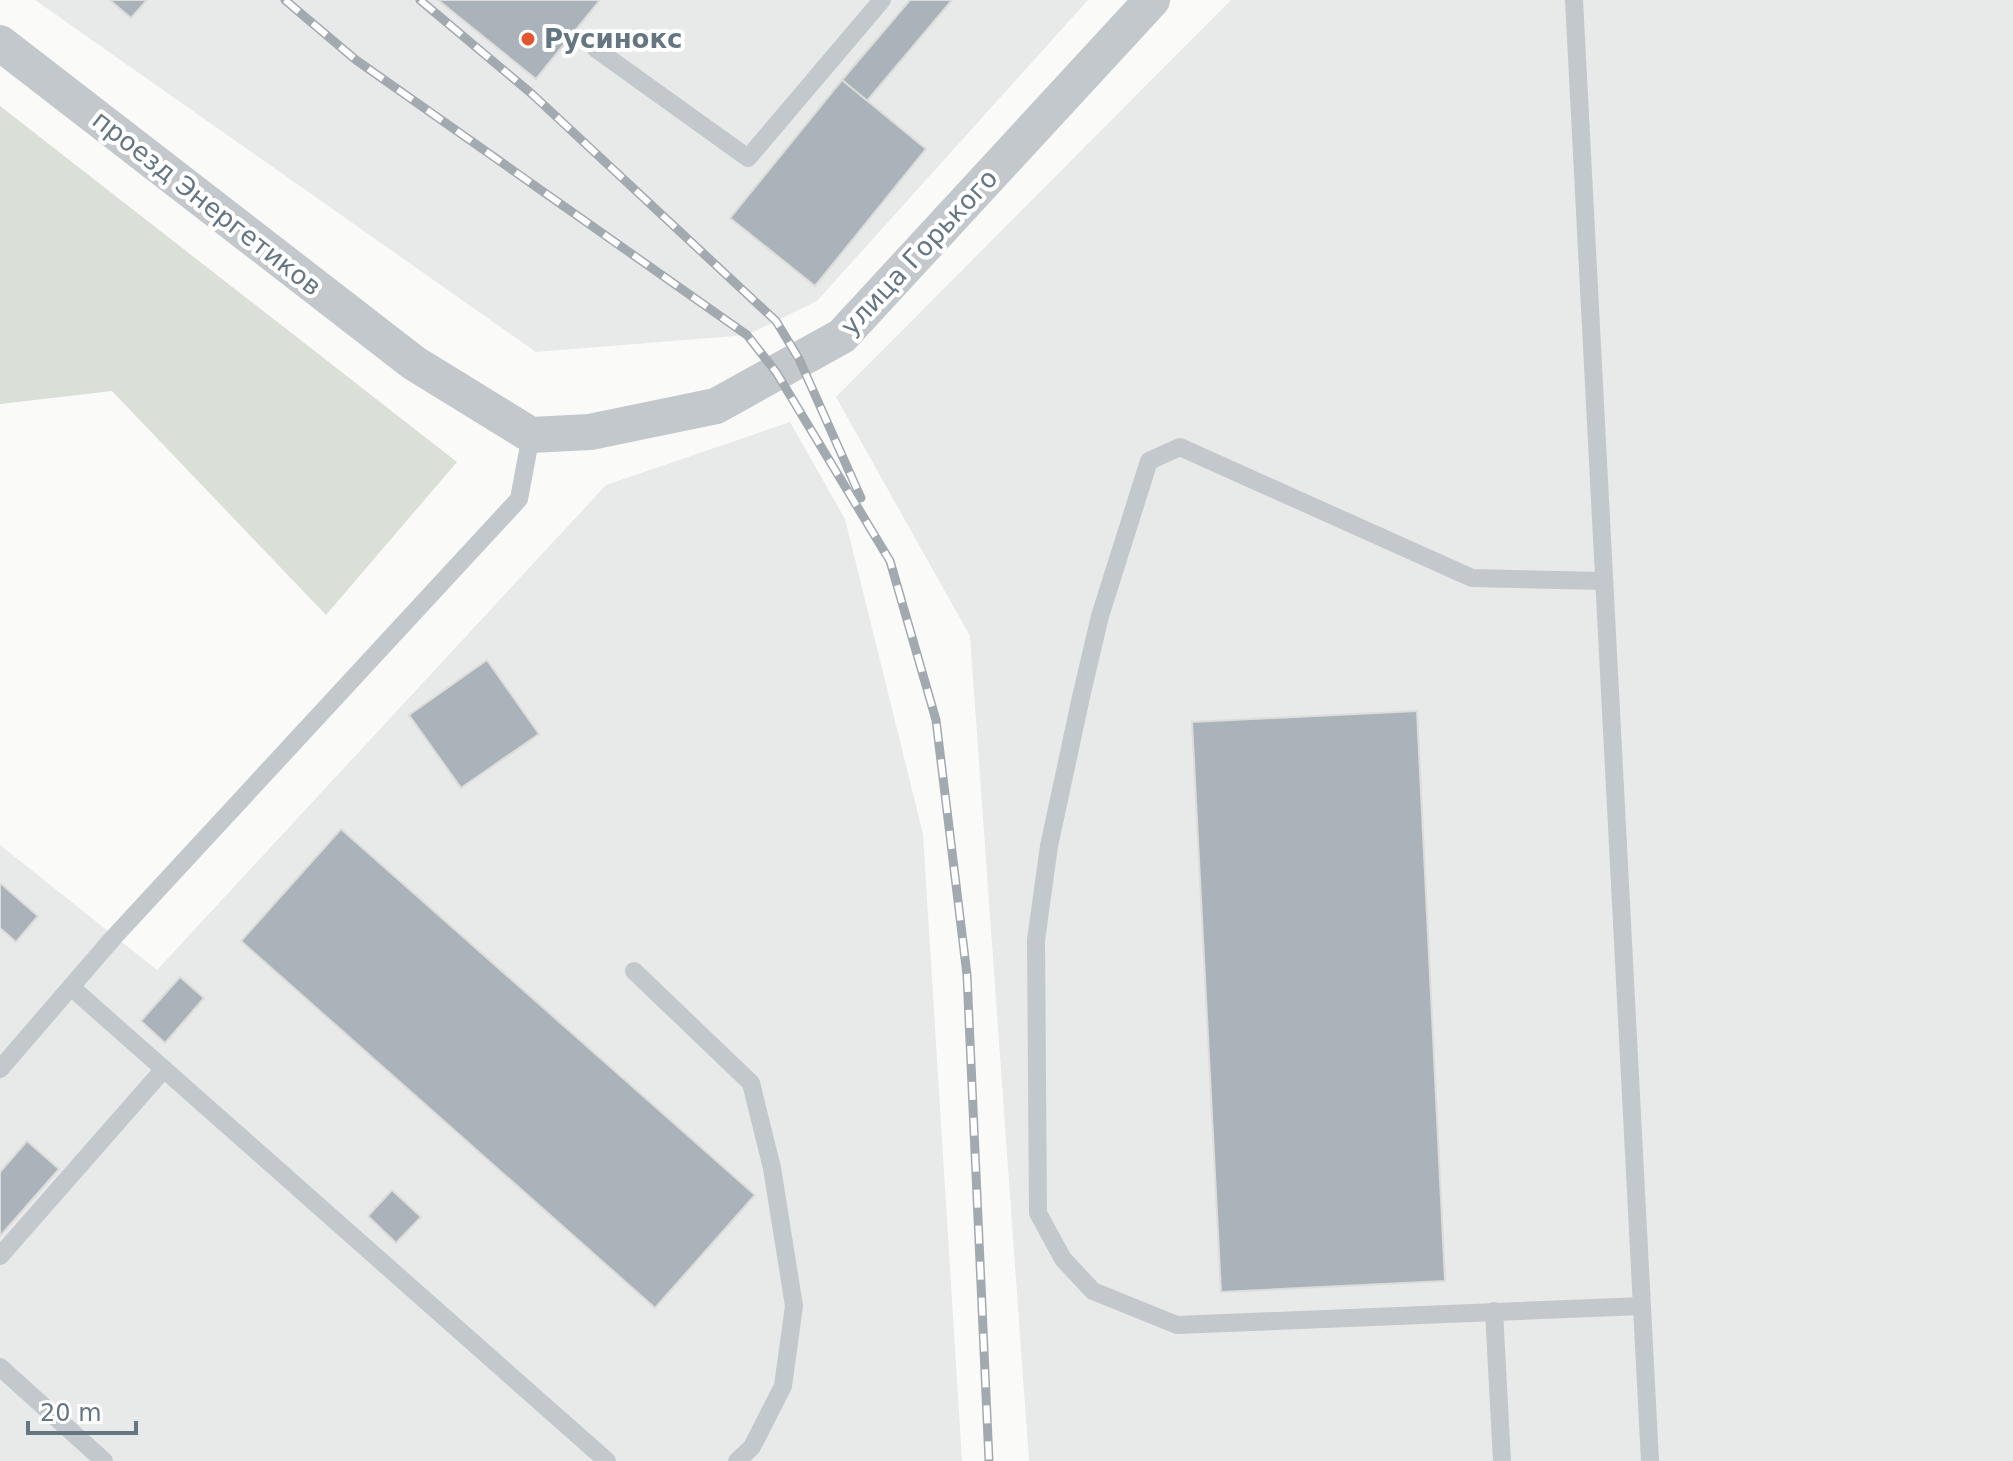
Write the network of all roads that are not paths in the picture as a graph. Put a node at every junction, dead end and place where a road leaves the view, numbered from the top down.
1 (882, 0) edge
2 (1152, 0) edge
3 (1574, 0) edge
4 (0, 43) edge
5 (596, 49) dead end
6 (531, 435) junction
7 (1604, 581) junction
8 (634, 971) dead end
9 (71, 987) junction
10 (0, 1069) edge
11 (164, 1069) junction
12 (0, 1256) edge
13 (1642, 1306) junction
14 (1494, 1311) junction
15 (0, 1367) edge
16 (104, 1461) edge
17 (607, 1461) edge
18 (737, 1461) edge
19 (1502, 1461) edge
20 (1650, 1461) edge

1 - 5 lane
2 - 6 street, улица Горького
3 - 7 lane
4 - 6 street, проезд Энергетиков
6 - 9 lane
7 - 13 lane
7 - 14 lane
8 - 18 lane
9 - 10 lane
9 - 11 lane
11 - 12 lane
11 - 17 lane
13 - 14 lane
13 - 20 lane
14 - 19 lane
15 - 16 lane

